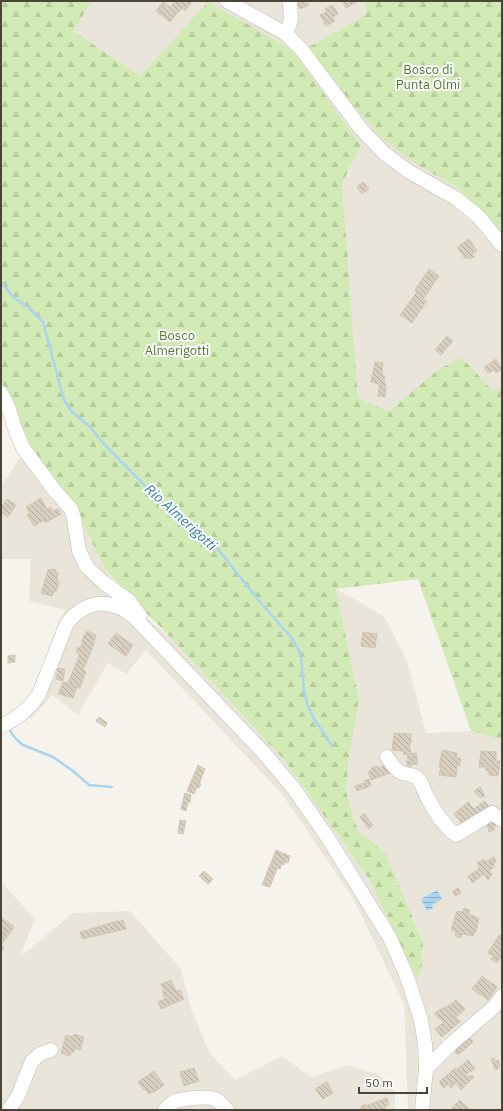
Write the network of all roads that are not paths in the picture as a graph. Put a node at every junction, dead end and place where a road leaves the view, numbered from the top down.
1 (227, 1) edge
2 (290, 1) edge
3 (286, 34) junction
4 (502, 245) edge
5 (1, 393) edge
6 (147, 629) junction
7 (1, 726) edge
8 (387, 757) dead end
9 (502, 820) edge
10 (502, 996) edge
11 (51, 1050) dead end
12 (426, 1069) junction
13 (9, 1110) edge
14 (165, 1110) edge
15 (227, 1110) edge
16 (422, 1110) edge

1 - 3 street
2 - 3 street
3 - 4 street
5 - 6 street
6 - 7 street
6 - 12 street
8 - 9 street
10 - 12 street
11 - 13 street
12 - 16 street
14 - 15 street

